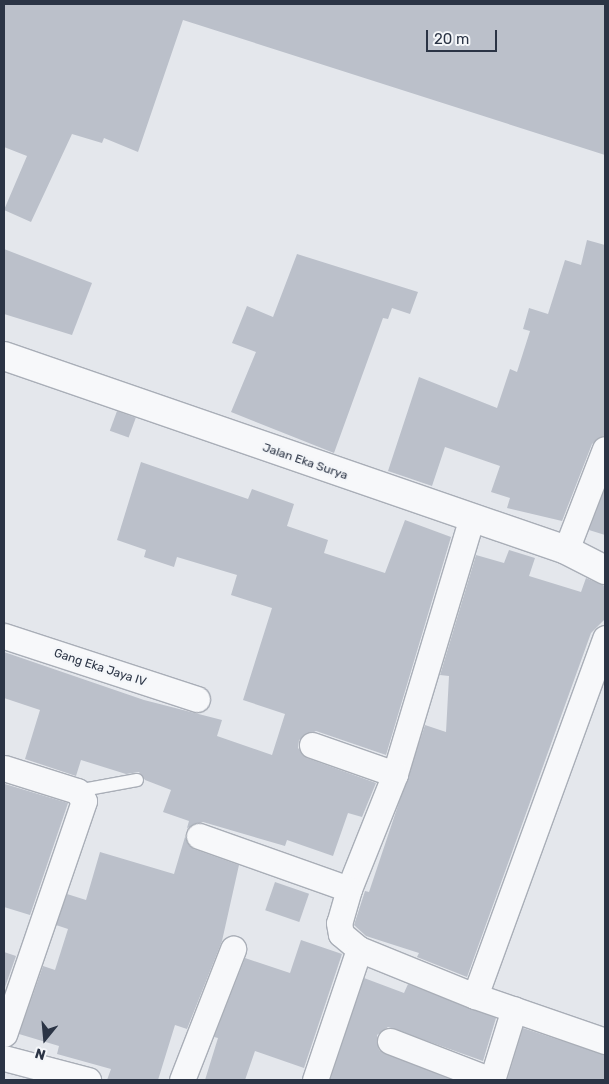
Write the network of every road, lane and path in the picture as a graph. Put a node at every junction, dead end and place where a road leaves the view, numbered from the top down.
1 (4, 356) edge
2 (605, 449) edge
3 (472, 517) junction
4 (566, 550) junction
5 (605, 570) edge
6 (4, 636) edge
7 (605, 638) edge
8 (197, 699) dead end
9 (312, 745) dead end
10 (4, 768) edge
11 (395, 774) junction
12 (137, 780) dead end
13 (77, 791) junction
14 (198, 836) dead end
15 (349, 889) junction
16 (359, 948) junction
17 (233, 949) dead end
18 (475, 996) junction
19 (514, 1009) junction
20 (4, 1034) edge
21 (390, 1041) dead end
22 (605, 1041) edge
23 (17, 1067) edge
24 (88, 1080) edge
25 (182, 1080) edge
26 (315, 1080) edge
27 (492, 1080) edge

1 - 3 street, Jalan Eka Surya
2 - 4 street
3 - 4 street, Jalan Eka Surya
3 - 11 street
4 - 5 street, Jalan Eka Surya
6 - 8 street, Gang Eka Jaya IV
7 - 18 street
9 - 11 street
10 - 13 street
11 - 15 street
12 - 13 lane
13 - 20 street
14 - 15 street
15 - 16 street
16 - 18 street
16 - 26 street
17 - 25 street
18 - 19 street
19 - 22 street
19 - 27 street
21 - 27 street
23 - 24 street

